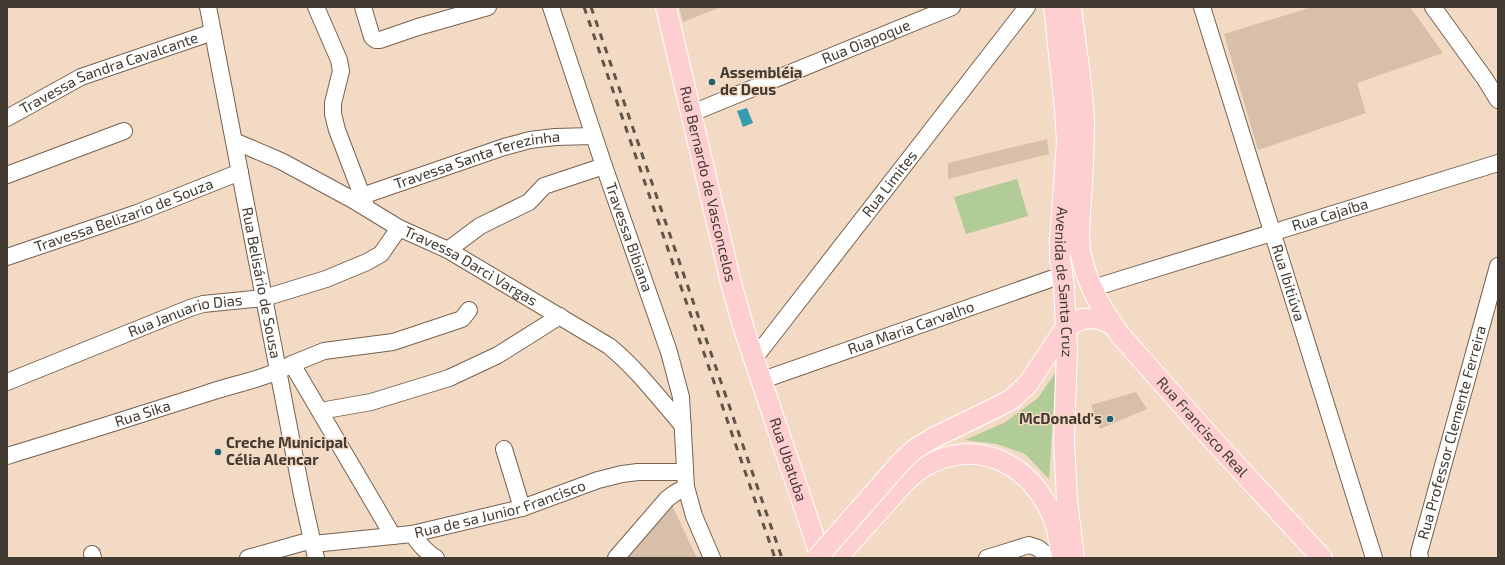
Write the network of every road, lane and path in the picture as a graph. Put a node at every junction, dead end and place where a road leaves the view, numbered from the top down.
1 (208, 7) edge
2 (316, 7) edge
3 (363, 7) edge
4 (488, 7) edge
5 (551, 7) edge
6 (666, 7) edge
7 (952, 7) edge
8 (1027, 7) edge
9 (1054, 7) edge
10 (1071, 7) edge
11 (1202, 7) edge
12 (1433, 7) edge
13 (1012, 14) edge
14 (212, 32) junction
15 (1498, 100) edge
16 (692, 113) junction
17 (7, 118) edge
18 (124, 131) dead end
19 (594, 136) junction
20 (234, 141) junction
21 (1498, 163) edge
22 (604, 166) junction
23 (240, 172) junction
24 (7, 175) edge
25 (365, 203) junction
26 (399, 228) junction
27 (1272, 232) junction
28 (448, 250) junction
29 (7, 257) edge
30 (1498, 266) edge
31 (1062, 275) junction
32 (1116, 281) junction
33 (1092, 288) junction
34 (264, 298) junction
35 (469, 310) dead end
36 (560, 316) junction
37 (1108, 317) junction
38 (1066, 327) junction
39 (753, 360) junction
40 (285, 368) junction
41 (760, 381) junction
42 (7, 382) edge
43 (320, 411) junction
44 (683, 426) junction
45 (504, 449) dead end
46 (7, 456) edge
47 (686, 480) junction
48 (522, 508) junction
49 (412, 534) junction
50 (392, 536) junction
51 (314, 547) edge
52 (1418, 556) edge
53 (248, 558) edge
54 (436, 558) edge
55 (616, 558) edge
56 (712, 558) edge
57 (817, 558) edge
58 (821, 558) edge
59 (837, 558) edge
60 (987, 558) edge
61 (1050, 558) edge
62 (1061, 558) edge
63 (1074, 558) edge
64 (1322, 558) edge
65 (1374, 558) edge

1 - 14 street, Rua Belisário de Sousa
2 - 25 street
3 - 4 street
5 - 19 street, Travessa Bibiana
6 - 16 main road, Rua Bernardo de Vasconcelos
7 - 16 street, Rua Oiapoque
8 - 13 street, Rua Limites
9 - 31 main road, Avenida de Santa Cruz
10 - 33 main road, Avenida de Santa Cruz
11 - 27 street, Rua Ibitiúva
12 - 15 street
13 - 39 street, Rua Limites
14 - 17 street, Travessa Sandra Cavalcante
14 - 20 street, Rua Belisário de Sousa
16 - 39 main road, Rua Bernardo de Vasconcelos
18 - 24 street
19 - 22 street, Travessa Bibiana
19 - 25 street, Travessa Santa Terezinha
20 - 23 street, Rua Belisário de Sousa
20 - 25 street, Travessa Darci Vargas
21 - 27 street, Rua Cajaíba
22 - 28 street
22 - 44 street, Travessa Bibiana
23 - 29 street, Travessa Belizario de Souza
23 - 34 street, Rua Belisário de Sousa
25 - 26 street, Travessa Darci Vargas
26 - 28 street, Travessa Darci Vargas
26 - 34 street, Rua Januario Dias
27 - 32 street, Rua Cajaíba
27 - 65 street, Rua Ibitiúva
28 - 36 street, Travessa Darci Vargas
30 - 52 street, Rua Professor Clemente Ferreira
31 - 38 main road, Avenida de Santa Cruz
31 - 41 street, Rua Maria Carvalho
32 - 33 street, Rua Cajaíba
32 - 37 street
33 - 37 main road, Rua Francisco Real
34 - 40 street, Rua Belisário de Sousa
34 - 42 street, Rua Januario Dias
35 - 40 street, Rua Sika
36 - 43 street
36 - 44 street, Travessa Darci Vargas
37 - 38 main road
37 - 64 main road, Rua Francisco Real
38 - 57 main road, bridge
38 - 63 main road, Avenida de Santa Cruz
39 - 41 main road, Rua Ubatuba
40 - 43 street
40 - 46 street, Rua Sika
40 - 51 street, Rua Belisário de Sousa
41 - 58 main road, Rua Ubatuba
43 - 50 street
44 - 47 street, Travessa Bibiana
45 - 48 street
47 - 48 street, Rua de sa Junior Francisco
47 - 55 street
47 - 56 street, Travessa Bibiana
48 - 49 street, Rua de sa Junior Francisco
49 - 50 street, Rua de sa Junior Francisco
49 - 54 street
50 - 51 street, Rua de sa Junior Francisco
51 - 53 street, Rua de sa Junior Francisco
59 - 62 main road
60 - 61 street

